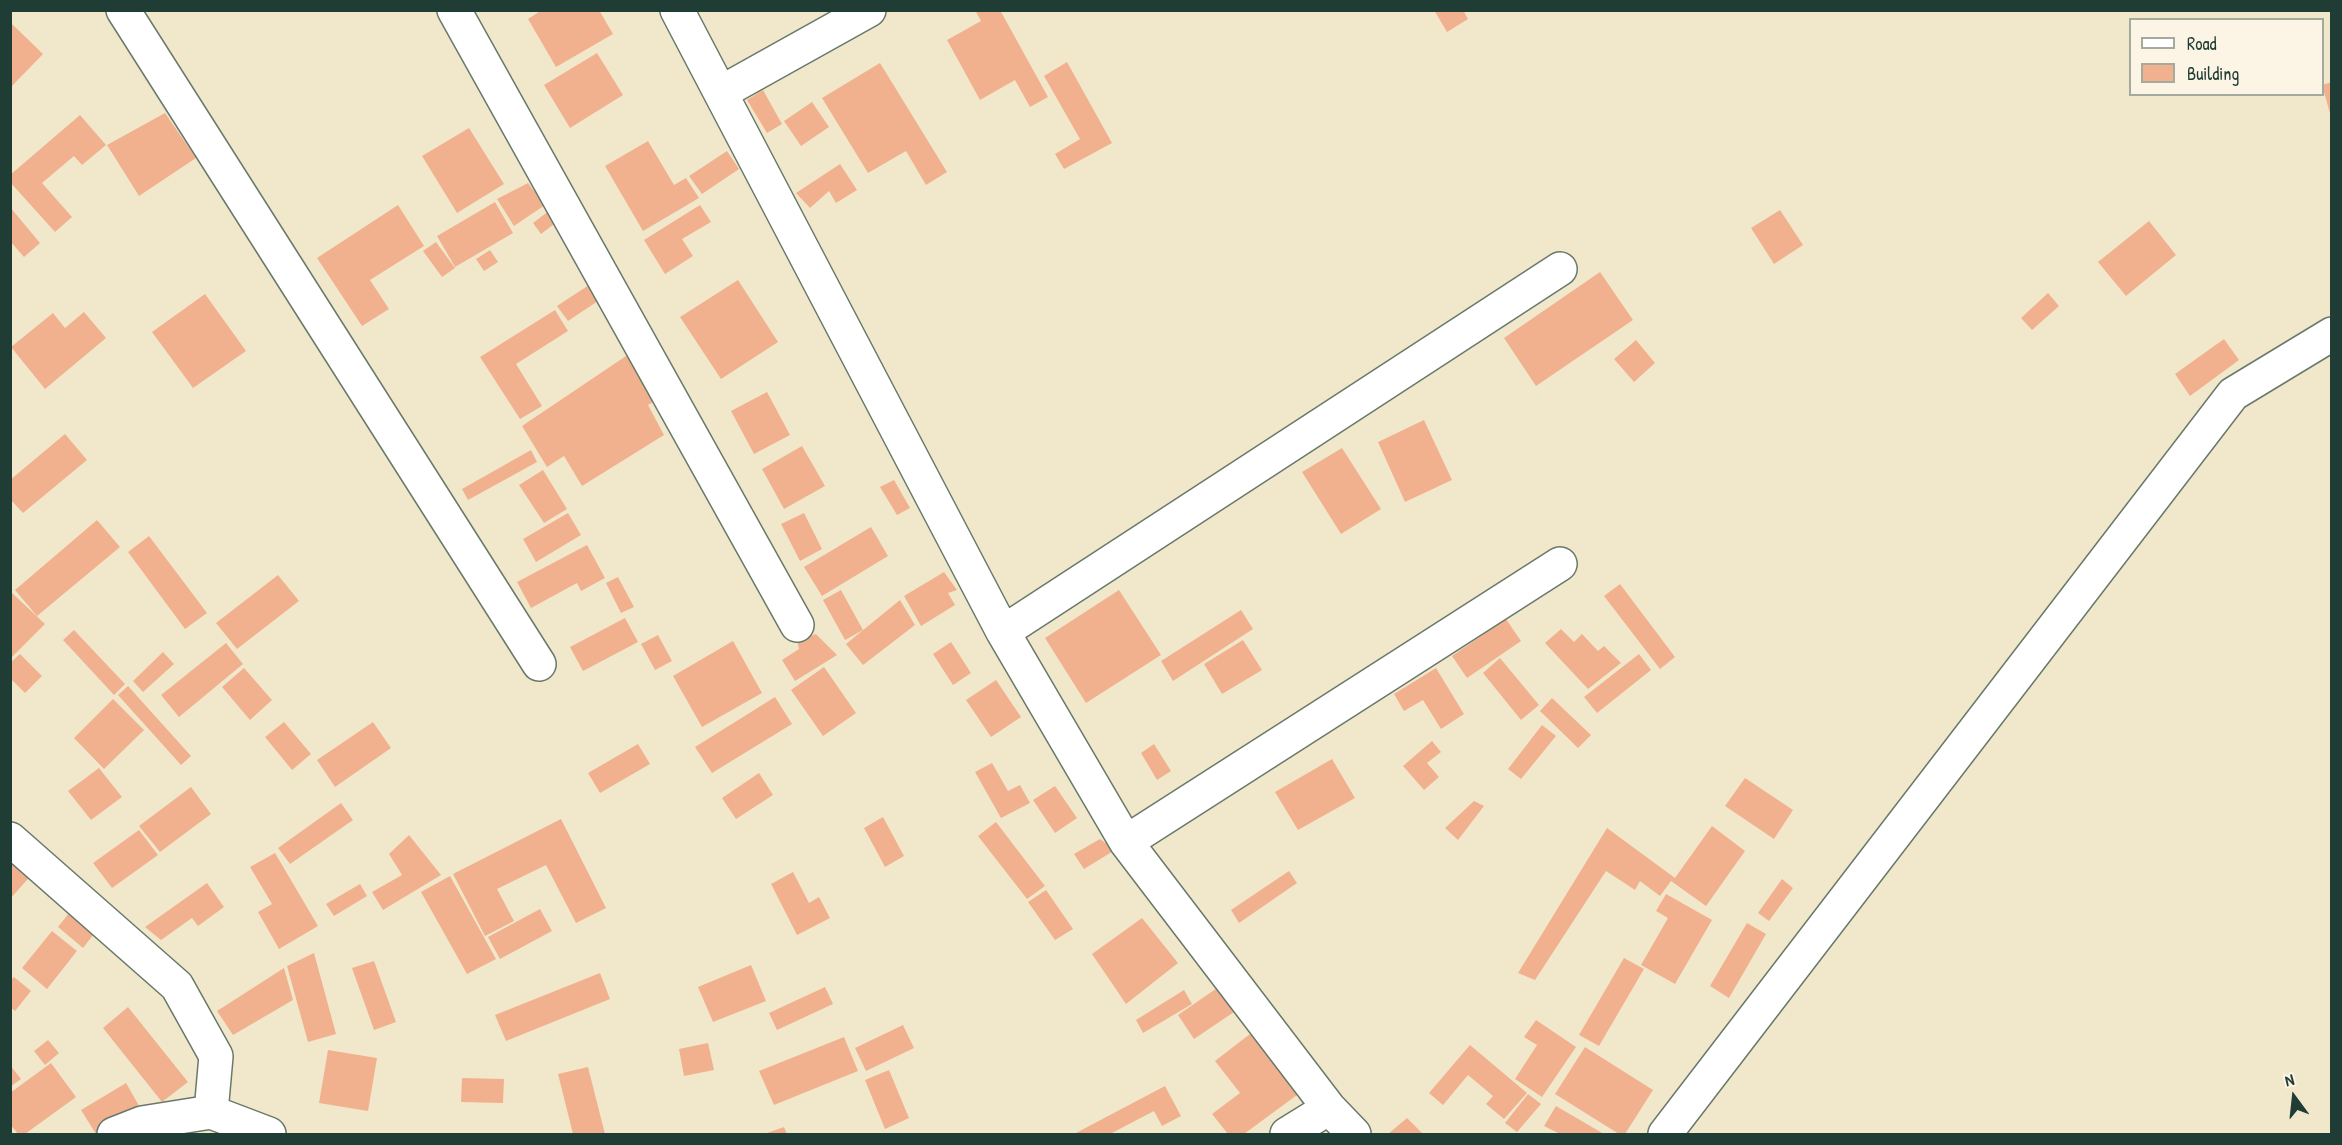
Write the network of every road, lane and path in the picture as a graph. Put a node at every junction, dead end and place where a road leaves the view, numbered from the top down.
1 (123, 10) edge
2 (454, 10) edge
3 (677, 10) edge
4 (869, 10) edge
5 (722, 92) junction
6 (1560, 269) dead end
7 (2331, 334) edge
8 (1560, 564) dead end
9 (797, 625) dead end
10 (1003, 632) junction
11 (539, 664) dead end
12 (10, 839) edge
13 (1126, 842) junction
14 (1329, 1108) junction
15 (211, 1112) junction
16 (114, 1134) edge
17 (269, 1134) edge
18 (1287, 1134) edge
19 (1354, 1134) edge
20 (1665, 1134) edge

1 - 11 street
2 - 9 street
3 - 5 street
4 - 5 street
5 - 10 street
6 - 10 street
7 - 20 street
8 - 13 street
10 - 13 street
12 - 15 street
13 - 14 street
14 - 18 street
14 - 19 street
15 - 16 street
15 - 17 street

